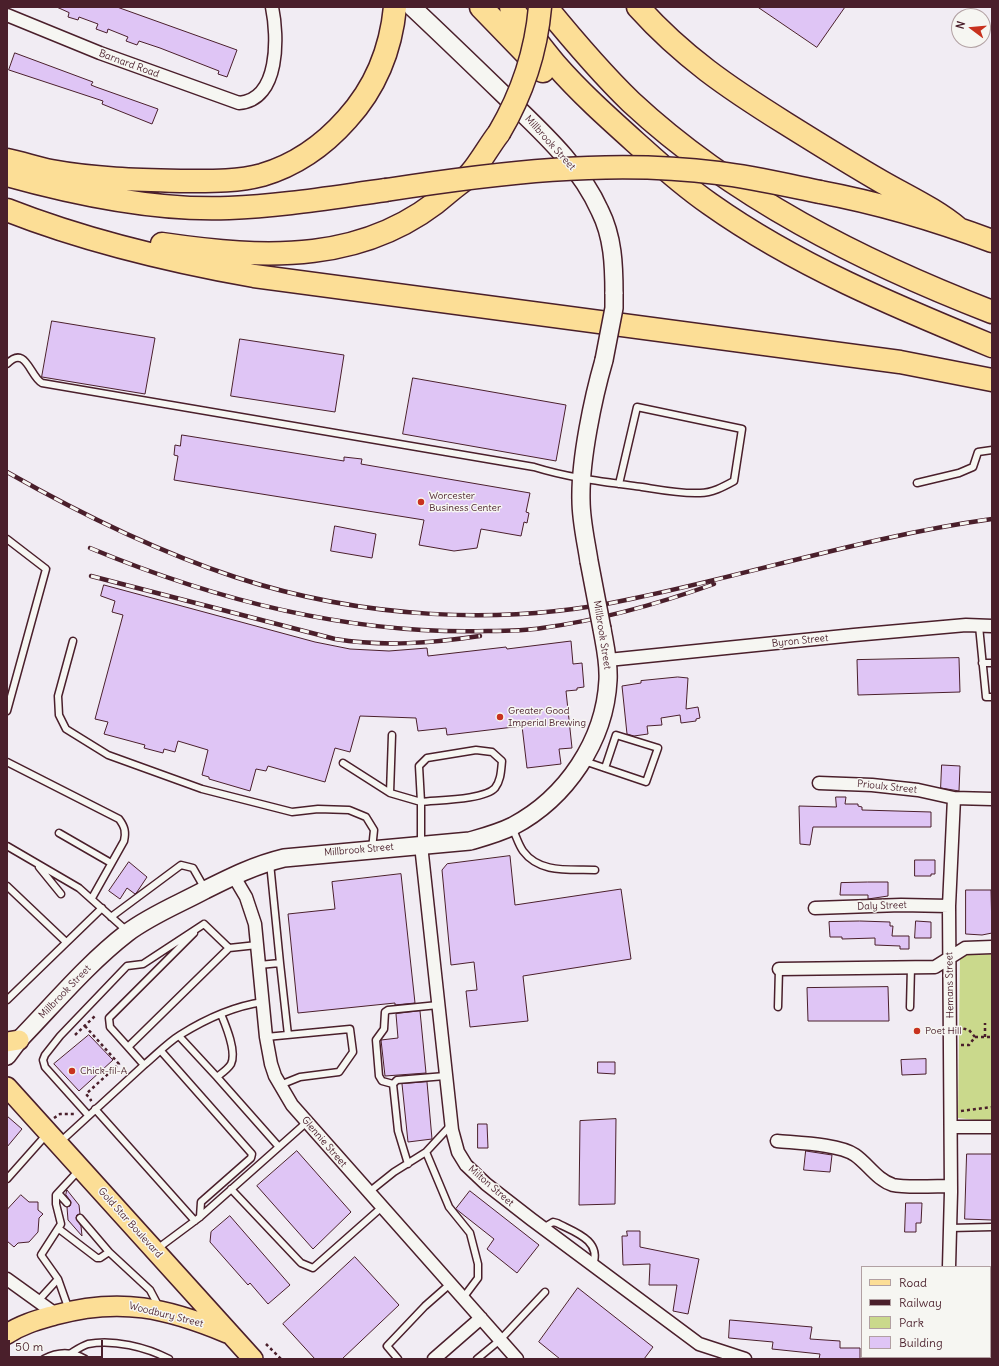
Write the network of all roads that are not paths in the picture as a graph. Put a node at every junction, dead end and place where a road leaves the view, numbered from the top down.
1 (272, 7) edge
2 (395, 7) edge
3 (412, 7) edge
4 (481, 7) edge
5 (511, 7) edge
6 (540, 7) edge
7 (546, 7) edge
8 (638, 7) edge
9 (7, 15) edge
10 (7, 160) edge
11 (662, 166) junction
12 (7, 175) edge
13 (7, 210) edge
14 (959, 229) junction
15 (68, 231) junction
16 (992, 241) edge
17 (992, 312) edge
18 (992, 346) edge
19 (7, 364) edge
20 (992, 380) edge
21 (992, 450) edge
22 (582, 479) junction
23 (917, 483) dead end
24 (619, 484) junction
25 (7, 539) edge
26 (979, 626) junction
27 (992, 626) edge
28 (74, 641) dead end
29 (608, 660) junction
30 (982, 663) junction
31 (992, 663) edge
32 (992, 697) edge
33 (7, 711) edge
34 (392, 735) dead end
35 (583, 760) junction
36 (7, 762) edge
37 (343, 763) dead end
38 (605, 768) junction
39 (818, 783) dead end
40 (390, 793) junction
41 (954, 798) junction
42 (992, 799) edge
43 (421, 802) junction
44 (511, 827) junction
45 (59, 833) dead end
46 (421, 845) junction
47 (7, 846) edge
48 (372, 849) junction
49 (270, 862) junction
50 (36, 863) junction
51 (111, 863) junction
52 (595, 870) dead end
53 (233, 875) junction
54 (7, 886) edge
55 (206, 890) junction
56 (61, 894) dead end
57 (92, 898) junction
58 (949, 906) junction
59 (102, 908) junction
60 (815, 908) dead end
61 (111, 917) junction
62 (204, 924) junction
63 (128, 932) junction
64 (66, 942) junction
65 (257, 945) junction
66 (992, 947) edge
67 (229, 948) junction
68 (949, 957) junction
69 (280, 963) junction
70 (259, 964) junction
71 (911, 967) junction
72 (779, 969) joint
73 (7, 1000) edge
74 (263, 1002) junction
75 (438, 1004) junction
76 (778, 1007) dead end
77 (910, 1007) dead end
78 (221, 1014) junction
79 (288, 1035) junction
80 (179, 1036) junction
81 (266, 1038) junction
82 (13, 1041) edge
83 (128, 1047) junction
84 (161, 1051) junction
85 (7, 1056) edge
86 (144, 1065) junction
87 (445, 1076) junction
88 (217, 1077) junction
89 (394, 1084) junction
90 (280, 1085) junction
91 (7, 1087) edge
92 (95, 1109) junction
93 (88, 1115) junction
94 (307, 1122) junction
95 (451, 1125) junction
96 (951, 1127) junction
97 (992, 1127) edge
98 (54, 1132) junction
99 (777, 1141) dead end
100 (279, 1147) junction
101 (426, 1152) junction
102 (408, 1164) junction
103 (80, 1168) junction
104 (7, 1179) edge
105 (951, 1186) junction
106 (231, 1189) junction
107 (369, 1192) junction
108 (58, 1193) junction
109 (67, 1203) dead end
110 (382, 1207) junction
111 (80, 1218) dead end
112 (198, 1219) junction
113 (543, 1228) junction
114 (950, 1228) junction
115 (992, 1228) edge
116 (59, 1229) junction
117 (156, 1250) junction
118 (109, 1252) junction
119 (593, 1265) junction
120 (949, 1266) edge
121 (58, 1279) junction
122 (7, 1280) edge
123 (450, 1284) junction
124 (545, 1292) dead end
125 (463, 1298) junction
126 (38, 1301) junction
127 (162, 1312) junction
128 (63, 1313) junction
129 (481, 1318) junction
130 (7, 1334) edge
131 (232, 1336) junction
132 (500, 1340) junction
133 (71, 1353) junction
134 (44, 1359) edge
135 (85, 1359) edge
136 (169, 1359) edge
137 (253, 1359) edge
138 (398, 1359) edge
139 (434, 1359) edge
140 (477, 1359) edge
141 (517, 1359) edge
142 (746, 1359) edge

1 - 9 street, Barnard Road
2 - 10 highway
3 - 22 main road, Millbrook Street, bridge
4 - 11 highway
5 - 11 highway
6 - 15 highway, bridge
7 - 17 highway
8 - 14 highway
11 - 18 highway
12 - 14 highway, bridge
13 - 15 highway
14 - 16 highway
15 - 20 highway
19 - 22 lane
21 - 23 lane
22 - 24 lane
22 - 29 main road, Millbrook Street, bridge
24 - 24 lane
25 - 33 lane
26 - 27 street, Byron Street
26 - 29 street, Byron Street
26 - 30 lane
28 - 48 lane
29 - 35 main road, Millbrook Street
30 - 31 lane
30 - 32 lane
34 - 40 lane
35 - 38 lane
35 - 44 main road, Millbrook Street
36 - 51 lane
37 - 40 lane
38 - 38 lane
39 - 41 street, Prioulx Street
40 - 43 lane
41 - 42 street, Prioulx Street
41 - 58 street, Hemans Street
43 - 43 lane
43 - 46 lane
44 - 46 main road, Millbrook Street
44 - 52 lane
45 - 51 lane
46 - 48 main road, Millbrook Street
46 - 75 street, Milton Street
47 - 50 lane
48 - 49 main road, Millbrook Street
49 - 53 main road, Millbrook Street
49 - 69 lane
50 - 56 lane
50 - 57 lane
51 - 57 lane
53 - 55 main road, Millbrook Street
53 - 65 street, Glennie Street
54 - 64 lane
55 - 61 lane
55 - 63 main road, Millbrook Street
57 - 59 lane
58 - 60 street, Daly Street
58 - 68 street, Hemans Street
59 - 61 lane
59 - 64 lane
61 - 63 lane
62 - 67 lane
62 - 83 lane
62 - 93 lane
63 - 82 main road, Millbrook Street
64 - 73 lane
65 - 67 lane
65 - 70 street, Glennie Street
66 - 68 street
67 - 83 lane
68 - 71 street
68 - 96 street, Hemans Street
69 - 70 lane
69 - 79 lane
70 - 74 street, Glennie Street
71 - 72 street
71 - 77 lane
72 - 76 lane
74 - 78 lane
74 - 81 street, Glennie Street
75 - 87 street, Milton Street
75 - 89 lane
78 - 80 lane
78 - 88 lane
79 - 81 lane
79 - 90 lane
80 - 84 lane
80 - 88 lane
81 - 90 street, Glennie Street
82 - 85 main road, Millbrook Street
83 - 86 lane
84 - 86 lane
84 - 112 lane
86 - 92 lane
87 - 89 lane
87 - 95 street, Milton Street
88 - 100 lane
89 - 102 lane
90 - 94 street, Glennie Street
91 - 98 main road, Gold Star Boulevard
92 - 93 lane
92 - 112 lane
93 - 98 lane
94 - 100 lane
94 - 107 street, Glennie Street
95 - 101 lane
95 - 113 street, Milton Street
96 - 97 street
96 - 105 street, Hemans Street
98 - 103 main road, Gold Star Boulevard
98 - 104 lane
99 - 105 street
100 - 106 lane
101 - 102 lane
101 - 125 lane
102 - 107 lane
103 - 108 lane
103 - 117 main road, Gold Star Boulevard
105 - 114 street, Hemans Street
106 - 110 lane
106 - 112 lane
107 - 110 street, Glennie Street
108 - 109 lane
108 - 116 lane
110 - 123 street, Glennie Street
111 - 118 lane
112 - 117 lane
113 - 119 street, Milton Street
113 - 119 lane
114 - 115 lane
114 - 120 street, Hemans Street
116 - 118 lane
116 - 121 lane
117 - 131 main road, Gold Star Boulevard
118 - 127 lane
119 - 142 street, Milton Street
121 - 126 lane
121 - 128 lane
122 - 126 street
123 - 125 street, Glennie Street
123 - 138 lane
124 - 132 lane
125 - 129 street, Glennie Street
126 - 128 street
127 - 128 main road, Woodbury Street
127 - 131 main road, Woodbury Street
128 - 130 main road, Woodbury Street
129 - 132 street, Glennie Street
129 - 139 street
131 - 137 main road, Gold Star Boulevard
132 - 140 lane
132 - 141 street, Glennie Street
133 - 134 lane
133 - 135 lane
133 - 136 lane

